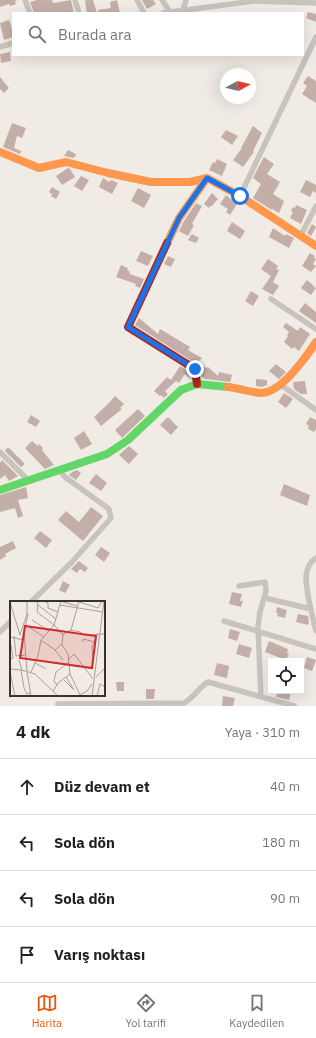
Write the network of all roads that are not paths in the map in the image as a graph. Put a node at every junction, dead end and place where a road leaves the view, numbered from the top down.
1 (26, 0) edge
2 (75, 0) edge
3 (137, 0) edge
4 (162, 0) edge
5 (186, 0) edge
6 (316, 3) edge
7 (183, 10) junction
8 (30, 12) edge
9 (79, 12) edge
10 (143, 12) edge
11 (170, 12) joint
12 (316, 37) edge
13 (12, 43) edge
14 (0, 46) edge
15 (0, 152) edge
16 (207, 178) junction
17 (240, 196) junction
18 (316, 206) edge
19 (301, 235) junction
20 (316, 246) edge
21 (271, 299) dead end
22 (316, 329) edge
23 (316, 342) edge
24 (198, 384) junction
25 (281, 385) junction
26 (316, 410) edge
27 (0, 452) edge
28 (59, 470) junction
29 (29, 481) junction
30 (0, 490) edge
31 (316, 558) edge
32 (238, 586) dead end
33 (265, 598) junction
34 (32, 601) edge
35 (311, 609) junction
36 (224, 621) dead end
37 (10, 622) edge
38 (258, 631) junction
39 (316, 631) edge
40 (0, 632) edge
41 (316, 649) edge
42 (261, 697) junction
43 (58, 704) dead end
44 (294, 706) edge

1 - 8 street
2 - 9 street
3 - 10 street
4 - 11 street
5 - 7 street
6 - 7 street
7 - 11 street
12 - 17 street
13 - 14 street
15 - 16 street
16 - 17 street
16 - 24 street
17 - 19 street
18 - 19 street
19 - 20 street
21 - 22 street
23 - 25 street
24 - 25 street
24 - 28 street
25 - 26 street
27 - 29 street
28 - 29 street
28 - 34 street
29 - 30 street
31 - 35 street
32 - 33 street
33 - 35 street
33 - 38 street
35 - 39 street
36 - 38 street
37 - 40 street
38 - 41 street
38 - 42 street
42 - 43 street
42 - 44 street

